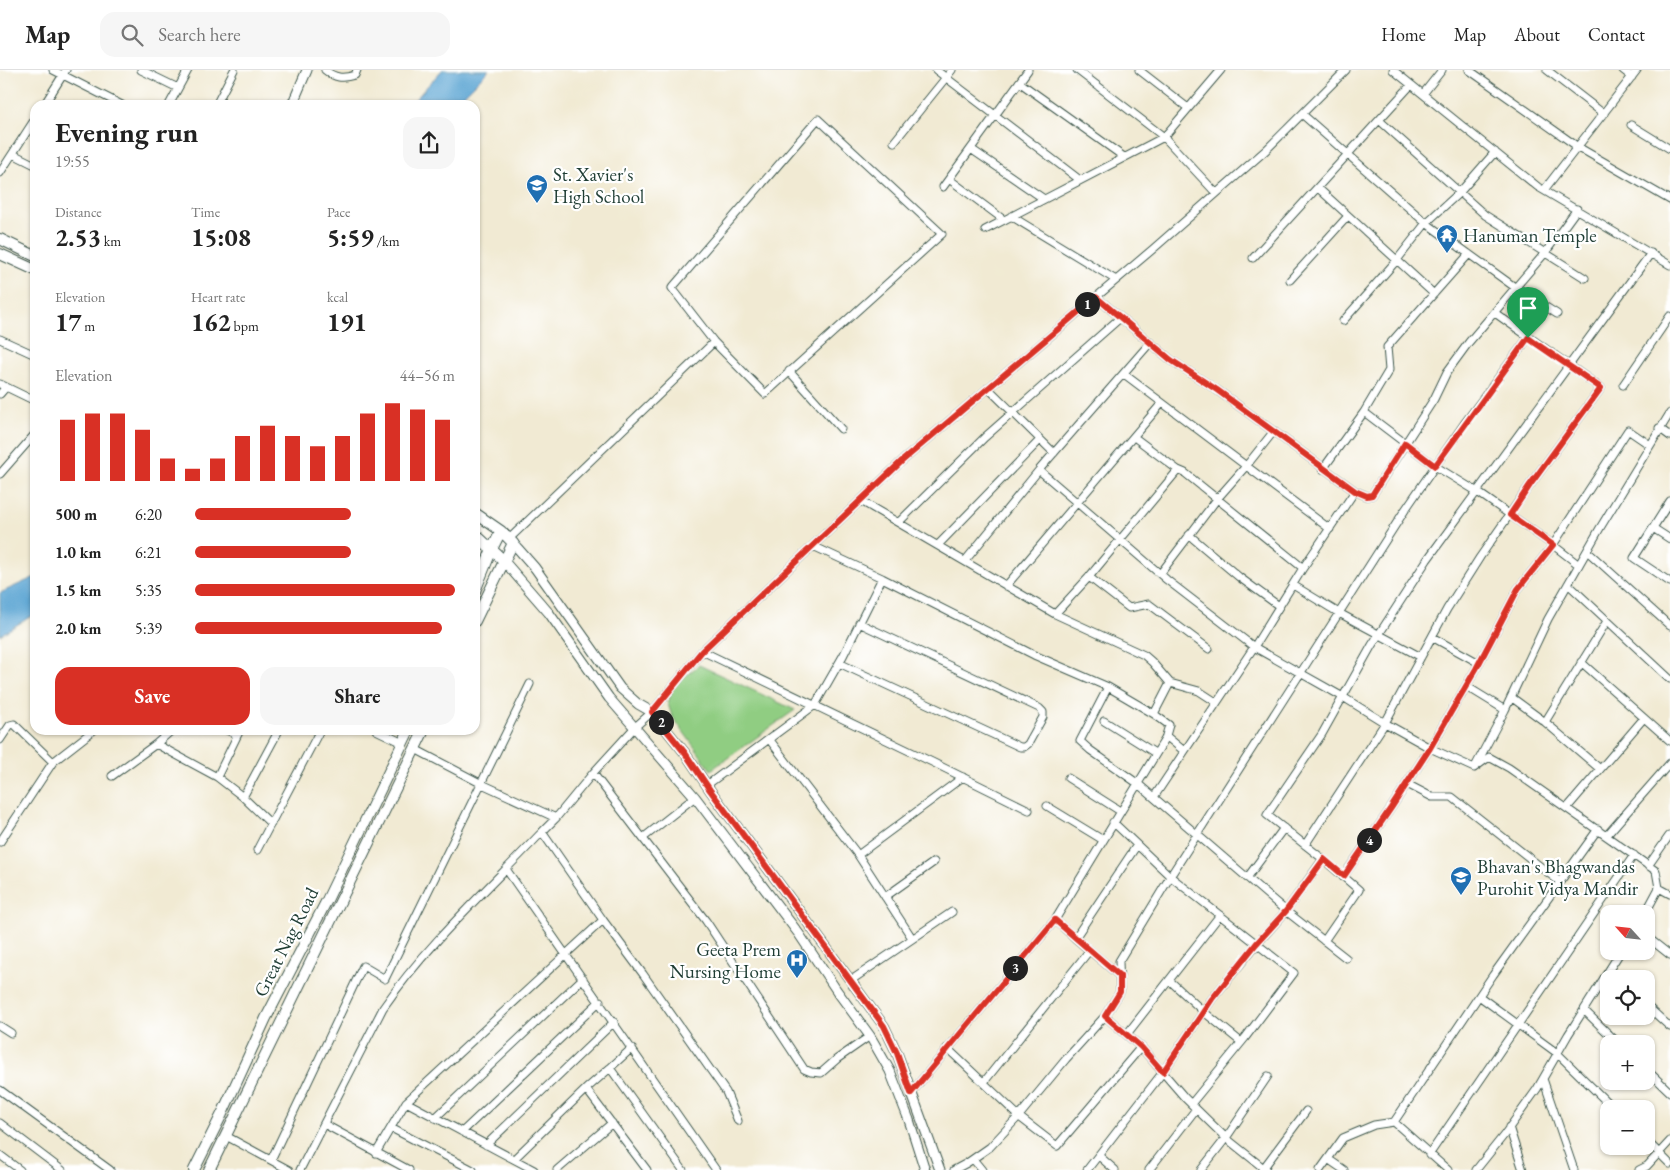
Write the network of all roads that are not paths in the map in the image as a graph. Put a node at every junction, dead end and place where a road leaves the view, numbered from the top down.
1 (53, 70) edge
2 (141, 70) edge
3 (188, 70) edge
4 (234, 70) edge
5 (307, 70) edge
6 (325, 70) edge
7 (357, 70) edge
8 (936, 70) edge
9 (952, 70) edge
10 (1028, 70) edge
11 (1077, 70) edge
12 (1139, 70) edge
13 (1221, 70) edge
14 (1346, 70) edge
15 (1393, 70) edge
16 (1442, 70) edge
17 (1469, 70) edge
18 (1547, 70) edge
19 (1623, 70) edge
20 (1637, 70) edge
21 (64, 73) edge
22 (1632, 77) junction
23 (946, 78) junction
24 (1019, 82) junction
25 (1411, 85) junction
26 (178, 88) junction
27 (1423, 94) junction
28 (47, 100) edge
29 (113, 100) edge
30 (172, 100) edge
31 (219, 100) edge
32 (294, 100) edge
33 (1188, 108) junction
34 (1302, 114) junction
35 (1604, 114) junction
36 (994, 116) junction
37 (1379, 120) junction
38 (1631, 126) dead end
39 (30, 127) edge
40 (1164, 136) junction
41 (894, 142) dead end
42 (1578, 147) junction
43 (971, 149) junction
44 (1670, 149) edge
45 (1495, 152) junction
46 (12, 154) junction
47 (1348, 155) junction
48 (1124, 157) junction
49 (30, 163) edge
50 (0, 174) edge
51 (949, 179) junction
52 (1080, 180) junction
53 (943, 187) dead end
54 (1318, 188) junction
55 (1544, 190) junction
56 (1460, 192) junction
57 (1216, 193) junction
58 (1044, 199) junction
59 (1670, 200) edge
60 (1577, 209) junction
61 (1348, 216) junction
62 (1007, 218) junction
63 (1426, 223) junction
64 (985, 230) dead end
65 (0, 239) edge
66 (1545, 253) junction
67 (1651, 253) junction
68 (0, 254) edge
69 (30, 254) edge
70 (1469, 254) junction
71 (1253, 258) dead end
72 (1397, 260) junction
73 (1669, 261) edge
74 (30, 268) edge
75 (1585, 278) dead end
76 (1116, 280) junction
77 (1290, 280) dead end
78 (1516, 288) junction
79 (1434, 294) junction
80 (1096, 297) junction
81 (1495, 313) junction
82 (1557, 314) dead end
83 (1670, 316) edge
84 (1120, 318) junction
85 (1343, 321) dead end
86 (1528, 338) junction
87 (0, 339) edge
88 (714, 342) junction
89 (1150, 343) junction
90 (30, 353) edge
91 (1569, 366) junction
92 (789, 371) junction
93 (1124, 374) junction
94 (1622, 385) dead end
95 (3, 386) edge
96 (988, 388) junction
97 (0, 394) edge
98 (30, 399) edge
99 (1162, 403) junction
100 (1012, 412) junction
101 (1364, 412) junction
102 (1670, 413) edge
103 (1659, 428) junction
104 (841, 429) dead end
105 (1274, 431) junction
106 (1670, 436) edge
107 (1134, 437) junction
108 (30, 440) edge
109 (1040, 440) junction
110 (1405, 443) junction
111 (1650, 445) junction
112 (1054, 453) junction
113 (1247, 465) junction
114 (1435, 466) junction
115 (1323, 469) junction
116 (1039, 470) junction
117 (1178, 470) junction
118 (0, 474) edge
119 (1355, 491) junction
120 (1476, 492) junction
121 (1217, 499) junction
122 (861, 501) junction
123 (1670, 501) edge
124 (1077, 503) junction
125 (1510, 515) junction
126 (480, 517) edge
127 (899, 522) junction
128 (1330, 528) junction
129 (1653, 528) junction
130 (1190, 535) junction
131 (480, 538) edge
132 (508, 538) junction
133 (1120, 539) junction
134 (1670, 539) edge
135 (938, 545) junction
136 (1553, 545) junction
137 (813, 546) junction
138 (492, 549) junction
139 (1587, 551) junction
140 (503, 560) junction
141 (965, 561) junction
142 (1579, 565) junction
143 (1303, 568) junction
144 (1160, 574) junction
145 (1089, 577) junction
146 (882, 578) junction
147 (480, 579) edge
148 (1670, 582) edge
149 (1568, 584) junction
150 (1293, 585) junction
151 (1006, 586) junction
152 (1279, 606) junction
153 (480, 610) edge
154 (1339, 613) junction
155 (1055, 614) junction
156 (1607, 621) junction
157 (859, 623) junction
158 (1670, 626) edge
159 (1379, 635) junction
160 (1432, 638) junction
161 (1254, 648) junction
162 (1209, 649) dead end
163 (702, 651) junction
164 (1421, 657) junction
165 (1581, 662) junction
166 (839, 663) junction
167 (1479, 664) junction
168 (1300, 673) junction
169 (1670, 679) edge
170 (1170, 683) junction
171 (530, 684) dead end
172 (1466, 686) junction
173 (1108, 687) junction
174 (1343, 697) junction
175 (1511, 697) junction
176 (1216, 702) junction
177 (815, 705) junction
178 (1506, 710) junction
179 (652, 712) junction
180 (1154, 714) junction
181 (1644, 718) junction
182 (1104, 721) dead end
183 (1545, 722) junction
184 (1385, 723) junction
185 (635, 726) junction
186 (88, 735) edge
187 (166, 735) edge
188 (237, 735) edge
189 (276, 735) edge
190 (317, 735) edge
191 (386, 735) edge
192 (407, 735) edge
193 (422, 735) edge
194 (1166, 736) junction
195 (770, 739) junction
196 (0, 740) edge
197 (1670, 741) edge
198 (403, 743) junction
199 (156, 744) junction
200 (1430, 748) junction
201 (415, 749) junction
202 (1184, 751) junction
203 (1155, 753) junction
204 (53, 762) junction
205 (1670, 763) edge
206 (1474, 768) junction
207 (1600, 769) junction
208 (593, 773) junction
209 (112, 776) dead end
210 (963, 777) junction
211 (217, 778) junction
212 (1068, 778) dead end
213 (1137, 783) junction
214 (482, 784) junction
215 (1407, 784) junction
216 (707, 785) junction
217 (1154, 797) junction
218 (243, 798) junction
219 (696, 798) junction
220 (1047, 806) dead end
221 (1567, 808) junction
222 (1029, 810) dead end
223 (1120, 811) junction
224 (556, 818) junction
225 (1113, 822) junction
226 (272, 824) junction
227 (1284, 828) junction
228 (1598, 829) junction
229 (542, 832) junction
230 (1197, 835) junction
231 (1607, 836) junction
232 (1670, 836) edge
233 (643, 838) junction
234 (1102, 840) junction
235 (0, 842) edge
236 (1137, 845) junction
237 (1305, 845) junction
238 (257, 850) dead end
239 (858, 855) junction
240 (1634, 855) junction
241 (1324, 859) junction
242 (934, 862) dead end
243 (1648, 866) junction
244 (506, 869) junction
245 (1344, 876) junction
246 (1170, 877) junction
247 (1247, 878) junction
248 (1560, 882) junction
249 (1658, 888) junction
250 (1670, 894) edge
251 (885, 897) junction
252 (1650, 905) edge
253 (1286, 911) junction
254 (952, 912) dead end
255 (1220, 915) junction
256 (603, 920) junction
257 (1055, 920) junction
258 (912, 938) junction
259 (1075, 938) junction
260 (1324, 941) junction
261 (1655, 943) edge
262 (1256, 944) junction
263 (1089, 950) junction
264 (566, 953) junction
265 (1670, 955) edge
266 (1346, 958) dead end
267 (1615, 960) edge
268 (1609, 970) edge
269 (1120, 976) junction
270 (583, 978) junction
271 (385, 979) junction
272 (1169, 980) junction
273 (850, 981) junction
274 (1600, 984) edge
275 (398, 987) junction
276 (1479, 996) junction
277 (600, 1001) junction
278 (1584, 1010) junction
279 (1204, 1012) junction
280 (1655, 1013) edge
281 (1105, 1016) junction
282 (614, 1022) junction
283 (1518, 1023) junction
284 (0, 1026) edge
285 (1670, 1027) edge
286 (11, 1033) dead end
287 (1127, 1034) junction
288 (1610, 1035) edge
289 (870, 1036) junction
290 (1242, 1042) junction
291 (1141, 1047) junction
292 (632, 1048) junction
293 (947, 1048) junction
294 (1557, 1053) junction
295 (610, 1068) junction
296 (1163, 1072) junction
297 (1268, 1076) dead end
298 (1655, 1078) edge
299 (1542, 1079) junction
300 (984, 1082) junction
301 (586, 1089) junction
302 (0, 1090) edge
303 (1670, 1092) edge
304 (911, 1093) junction
305 (1605, 1100) edge
306 (406, 1102) junction
307 (1194, 1106) junction
308 (1306, 1111) dead end
309 (1019, 1116) junction
310 (435, 1118) junction
311 (738, 1121) dead end
312 (1394, 1122) junction
313 (0, 1123) edge
314 (612, 1123) junction
315 (324, 1124) junction
316 (1510, 1127) junction
317 (391, 1128) junction
318 (215, 1130) junction
319 (462, 1132) junction
320 (226, 1136) junction
321 (1226, 1138) junction
322 (1670, 1141) edge
323 (486, 1145) junction
324 (1655, 1148) edge
325 (376, 1153) junction
326 (1660, 1153) junction
327 (0, 1155) edge
328 (1429, 1155) junction
329 (1099, 1156) junction
330 (514, 1159) junction
331 (973, 1159) junction
332 (1328, 1159) junction
333 (271, 1160) junction
334 (1670, 1164) edge
335 (102, 1168) edge
336 (20, 1170) edge
337 (62, 1170) edge
338 (110, 1170) edge
339 (194, 1170) edge
340 (209, 1170) edge
341 (289, 1170) edge
342 (300, 1170) edge
343 (408, 1170) edge
344 (473, 1170) edge
345 (534, 1170) edge
346 (557, 1170) edge
347 (647, 1170) edge
348 (683, 1170) edge
349 (716, 1170) edge
350 (925, 1170) edge
351 (940, 1170) edge
352 (954, 1170) edge
353 (982, 1170) edge
354 (1087, 1170) edge
355 (1115, 1170) edge
356 (1149, 1170) edge
357 (1201, 1170) edge
358 (1264, 1170) edge
359 (1320, 1170) edge
360 (1344, 1170) edge
361 (1448, 1170) edge
362 (1476, 1170) edge
363 (1523, 1170) edge
364 (1574, 1170) edge
365 (1639, 1170) edge

1 - 21 street
2 - 26 street
3 - 26 street
4 - 31 street
5 - 32 street
6 - 7 street
8 - 23 street
9 - 23 street
10 - 24 street
11 - 40 street
12 - 33 street
13 - 33 street
14 - 34 street
15 - 25 street
16 - 27 street
17 - 42 street
18 - 35 street
19 - 22 street
20 - 22 street
21 - 28 street
21 - 29 street
22 - 35 street
23 - 36 street
23 - 41 street
24 - 36 street
24 - 48 street
25 - 27 street
25 - 37 street
26 - 30 street
27 - 45 street
33 - 40 street
34 - 47 street
34 - 57 street
35 - 42 street
36 - 43 street
36 - 52 street
37 - 47 street
37 - 56 street
38 - 44 street
39 - 46 street
40 - 48 street
40 - 57 street
42 - 55 street
42 - 59 street
43 - 51 street
43 - 58 street
45 - 55 street
45 - 56 street
46 - 49 street
46 - 50 street
47 - 54 street
47 - 63 street
48 - 52 street
51 - 53 street
51 - 62 street
52 - 58 street
54 - 61 street
54 - 71 street
55 - 60 street
56 - 63 street
56 - 66 street
57 - 76 street
58 - 62 street
60 - 66 street
60 - 67 street
61 - 72 street
61 - 77 street
62 - 64 street
62 - 76 street
63 - 70 street
63 - 72 street
65 - 69 main road
66 - 75 street
66 - 78 street
67 - 73 street
67 - 91 street
68 - 74 main road
70 - 78 street
70 - 79 street
72 - 79 street
72 - 85 street
76 - 80 street
78 - 81 street
78 - 82 street
79 - 101 street
80 - 84 street
80 - 96 street
81 - 86 street
81 - 110 street
83 - 94 street
84 - 89 street
84 - 100 street
86 - 91 street
86 - 114 street
87 - 90 street
88 - 92 street
88 - 92 street
88 - 132 street
89 - 93 street
89 - 105 street
91 - 120 street
91 - 125 street
92 - 104 street
93 - 99 street
93 - 112 street
95 - 97 street
95 - 98 street
96 - 100 street
96 - 122 street
99 - 107 street
99 - 113 street
100 - 109 street
100 - 127 street
101 - 110 street
101 - 115 street
102 - 103 street
103 - 106 street
103 - 111 street
105 - 113 street
105 - 115 street
107 - 117 street
107 - 124 street
108 - 118 street
109 - 112 street
109 - 135 street
110 - 114 street
110 - 119 street
111 - 136 street
111 - 139 street
112 - 116 street
113 - 121 street
113 - 128 street
114 - 120 street
114 - 154 street
115 - 119 street
116 - 124 street
116 - 141 street
117 - 121 street
117 - 133 street
119 - 128 street
120 - 125 street
120 - 159 street
121 - 130 street
121 - 143 street
122 - 127 street
122 - 137 street
123 - 129 street
124 - 133 street
124 - 151 street
125 - 136 street
125 - 160 street
126 - 132 main road
127 - 135 street
128 - 143 street
129 - 134 street
129 - 148 street
130 - 144 street
130 - 152 street
131 - 138 main road
132 - 138 main road
132 - 140 main road
132 - 179 street
133 - 144 street
133 - 145 street
135 - 141 street
136 - 142 street
136 - 167 street
137 - 146 street
137 - 163 street
138 - 140 main road
138 - 147 main road
139 - 142 street
139 - 158 street
140 - 153 main road
140 - 185 street
141 - 151 street
142 - 149 street
143 - 150 street
144 - 161 street
145 - 155 street
145 - 162 street
146 - 157 street
146 - 173 street
149 - 156 street
149 - 175 street
150 - 152 street
150 - 154 street
151 - 155 street
152 - 161 street
154 - 159 street
154 - 168 street
155 - 170 street
156 - 165 street
156 - 169 street
157 - 166 street
157 - 166 street
159 - 164 street
159 - 174 street
160 - 164 street
160 - 167 street
161 - 168 street
161 - 176 street
163 - 177 street
163 - 179 street
164 - 184 street
165 - 181 street
165 - 183 street
166 - 177 street
167 - 172 street
168 - 174 street
168 - 230 street
170 - 176 street
170 - 180 street
171 - 214 street
172 - 178 street
172 - 200 street
173 - 180 street
173 - 213 street
174 - 184 street
174 - 227 street
175 - 178 street
175 - 183 street
176 - 202 street
177 - 195 street
177 - 210 street
178 - 206 street
179 - 185 street
179 - 216 street
180 - 194 street
181 - 197 street
181 - 207 street
182 - 203 street
183 - 207 street
184 - 200 street
184 - 237 street
185 - 208 street
185 - 219 street
186 - 204 street
187 - 199 street
188 - 211 street
189 - 218 street
190 - 226 street
191 - 198 street
192 - 198 main road, Great Nag Road
193 - 201 main road, Great Nag Road
194 - 202 street
194 - 203 street
195 - 216 street
195 - 239 street
196 - 204 street
198 - 201 main road
198 - 318 main road, Great Nag Road
199 - 209 street
199 - 211 street
200 - 206 street
200 - 215 street
201 - 214 street
201 - 320 main road, Great Nag Road
202 - 217 street
203 - 213 street
204 - 235 street
205 - 231 street
206 - 221 street
207 - 221 street
208 - 224 street
208 - 233 street
210 - 222 street
210 - 239 street
211 - 218 street
212 - 223 street
213 - 217 street
213 - 223 street
214 - 224 street
214 - 271 street
215 - 245 street
215 - 248 street
216 - 273 street
217 - 230 street
218 - 226 street
219 - 233 street
219 - 289 street
220 - 234 street
221 - 228 street
223 - 225 street
224 - 229 street
225 - 234 street
225 - 236 street
226 - 238 street
227 - 237 street
227 - 247 street
228 - 231 street
228 - 248 street
229 - 244 street
229 - 256 street
230 - 246 street
230 - 247 street
231 - 240 street
232 - 243 street
233 - 289 street
234 - 257 street
236 - 246 street
236 - 259 street
237 - 241 street
239 - 251 street
240 - 243 street
240 - 283 street
241 - 245 street
241 - 253 street
242 - 251 street
243 - 249 street
244 - 264 street
244 - 275 street
245 - 260 street
246 - 255 street
246 - 269 street
247 - 253 street
248 - 276 street
249 - 250 street
249 - 252 street
251 - 258 street
253 - 260 street
253 - 262 street
254 - 258 street
255 - 262 street
255 - 272 street
256 - 264 street
256 - 311 street
257 - 259 street
257 - 293 street
258 - 273 street
259 - 263 street
260 - 266 street
261 - 265 street
262 - 279 street
262 - 290 street
263 - 269 street
263 - 300 street
264 - 270 street
264 - 306 street
267 - 268 street
269 - 281 street
270 - 277 street
270 - 310 street
271 - 275 street
271 - 333 street
272 - 279 street
272 - 287 street
273 - 304 street
274 - 278 street
275 - 315 street
276 - 283 street
276 - 312 street
277 - 282 street
277 - 319 street
278 - 288 street
278 - 294 street
279 - 290 street
279 - 296 street
280 - 285 street
281 - 287 street
281 - 309 street
282 - 292 street
282 - 323 street
283 - 294 street
283 - 328 street
284 - 286 street
287 - 291 street
289 - 350 street
290 - 307 street
291 - 296 street
291 - 309 street
292 - 295 street
292 - 349 street
293 - 300 street
293 - 304 street
294 - 299 street
294 - 305 street
295 - 301 street
295 - 348 street
296 - 307 street
296 - 329 street
297 - 321 street
298 - 303 street
299 - 316 street
299 - 364 street
300 - 309 street
301 - 314 street
301 - 330 street
302 - 335 street
304 - 351 street
306 - 310 street
306 - 317 street
307 - 321 street
307 - 356 street
308 - 358 street
309 - 331 street
310 - 319 street
312 - 328 street
312 - 332 street
313 - 337 street
314 - 346 street
314 - 347 street
315 - 325 street
315 - 342 street
316 - 362 street
316 - 363 street
317 - 325 street
317 - 344 street
318 - 320 main road
318 - 339 main road, Great Nag Road
319 - 323 street
320 - 333 street
320 - 340 main road, Great Nag Road
321 - 357 street
321 - 358 street
322 - 326 street
323 - 330 street
324 - 326 street
325 - 343 street
326 - 334 street
326 - 365 street
327 - 336 street
328 - 361 street
329 - 354 street
329 - 355 street
330 - 345 street
331 - 352 street
331 - 353 street
332 - 359 street
332 - 360 street
333 - 341 street
335 - 338 street

